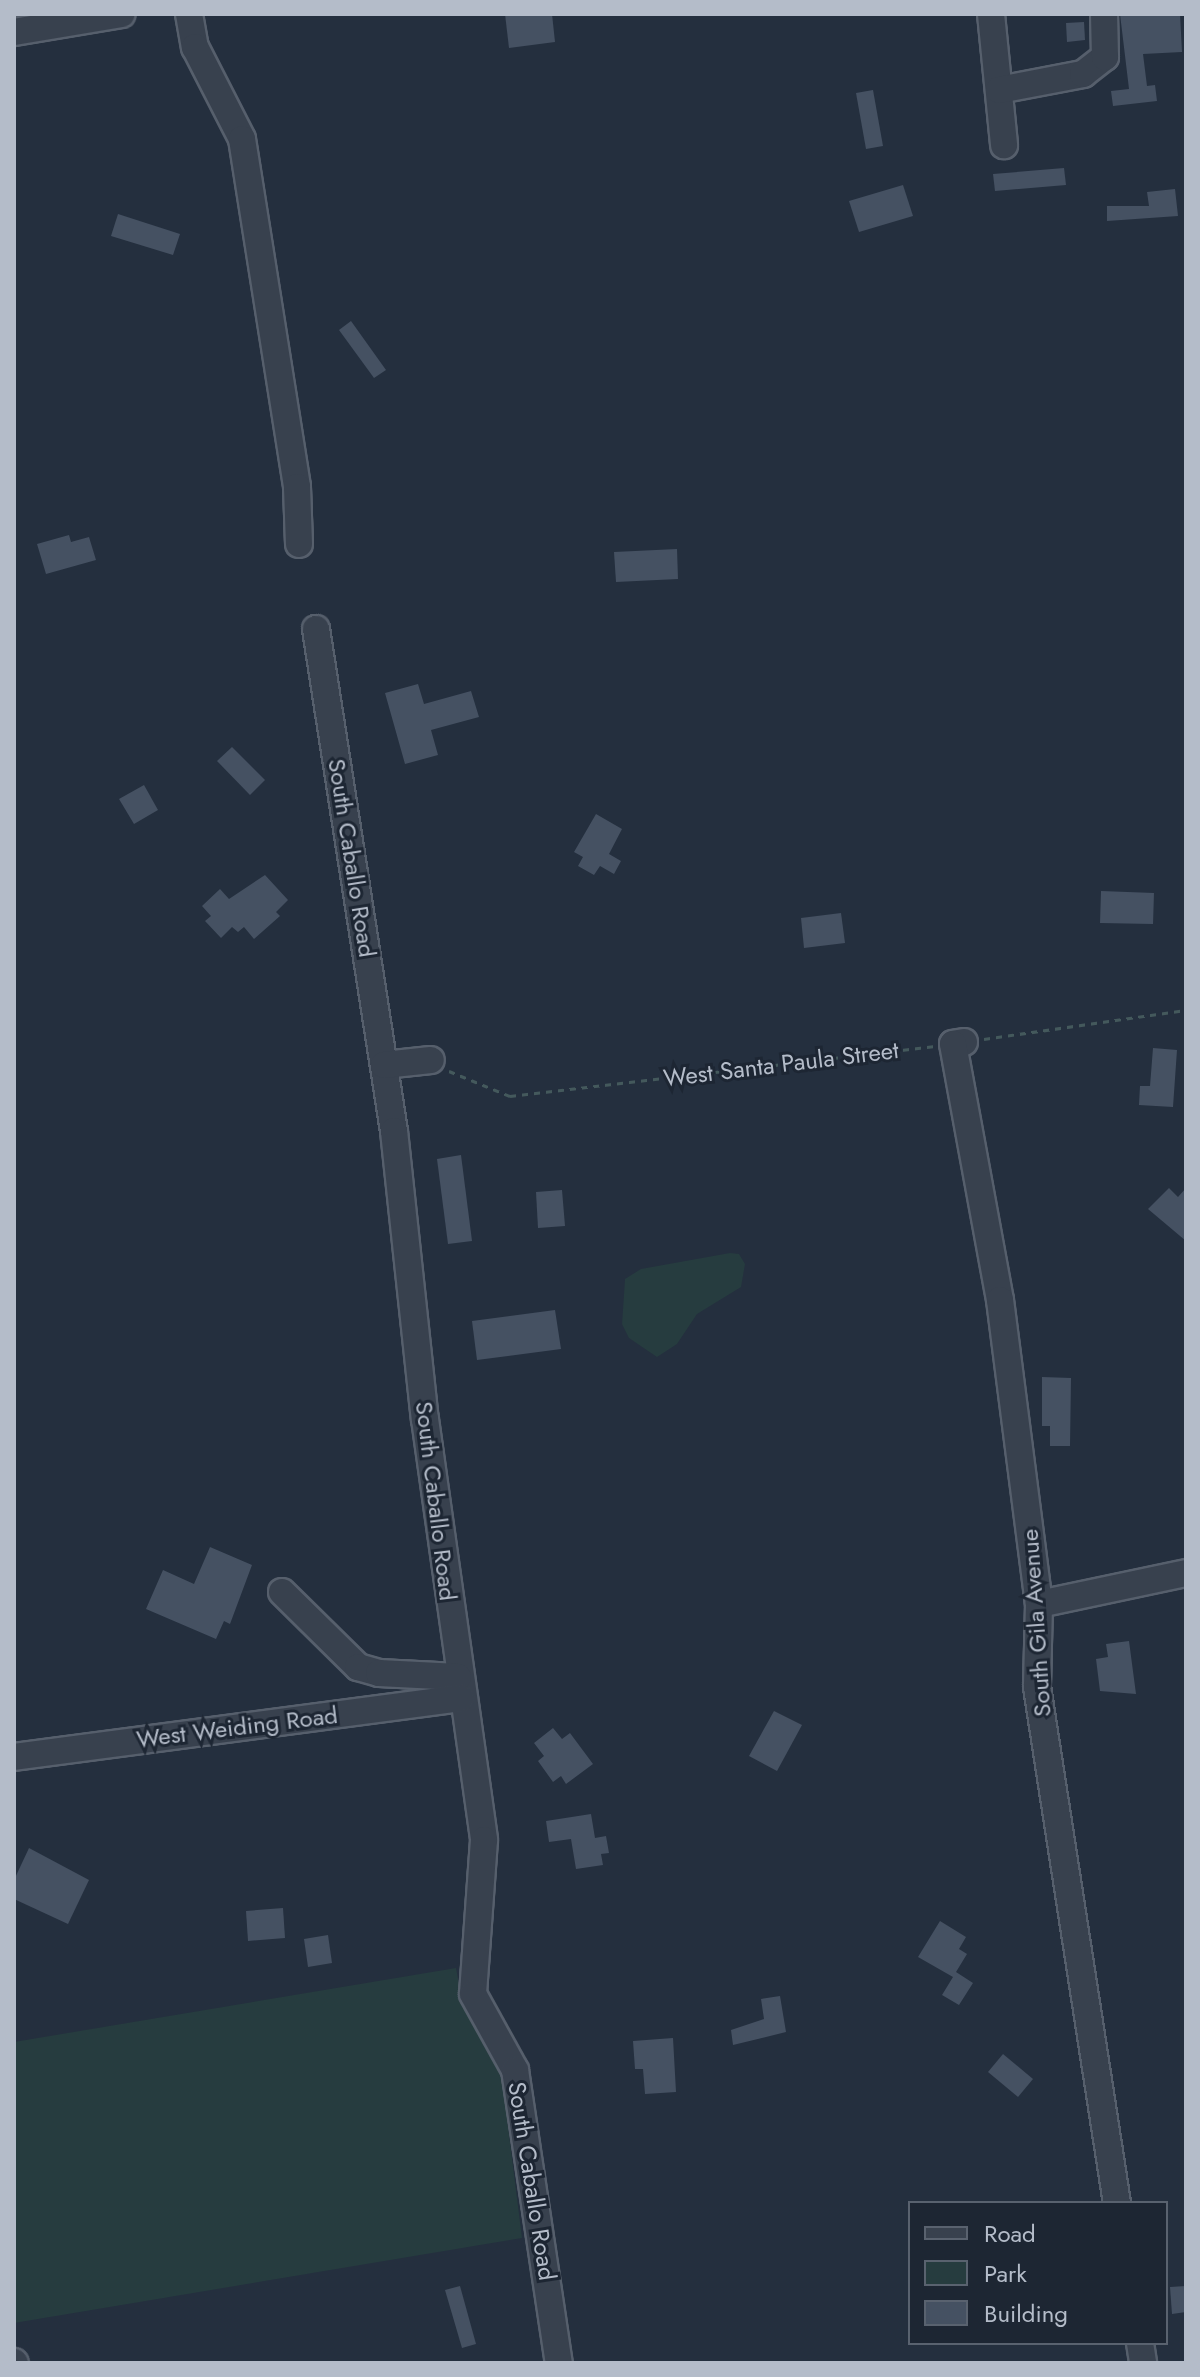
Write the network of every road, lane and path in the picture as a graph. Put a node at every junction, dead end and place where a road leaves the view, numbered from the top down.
1 (121, 14) edge
2 (189, 14) edge
3 (991, 14) edge
4 (1104, 14) edge
5 (14, 32) edge
6 (999, 90) junction
7 (1004, 145) dead end
8 (299, 544) dead end
9 (316, 629) dead end
10 (1186, 1010) edge
11 (958, 1043) junction
12 (431, 1060) joint
13 (384, 1065) junction
14 (1186, 1573) edge
15 (282, 1592) dead end
16 (1039, 1604) junction
17 (459, 1688) junction
18 (14, 1757) edge
19 (1117, 2201) edge
20 (559, 2363) edge

1 - 5 street
2 - 8 street
3 - 6 street
4 - 6 street
6 - 7 street
9 - 13 street, South Caballo Road
10 - 11 path, West Santa Paula Street
11 - 12 path, West Santa Paula Street
11 - 16 street, South Gila Avenue
12 - 13 street
13 - 17 street, South Caballo Road
14 - 16 street
15 - 17 street
16 - 19 street, South Gila Avenue
17 - 18 street, West Weiding Road
17 - 20 street, South Caballo Road

